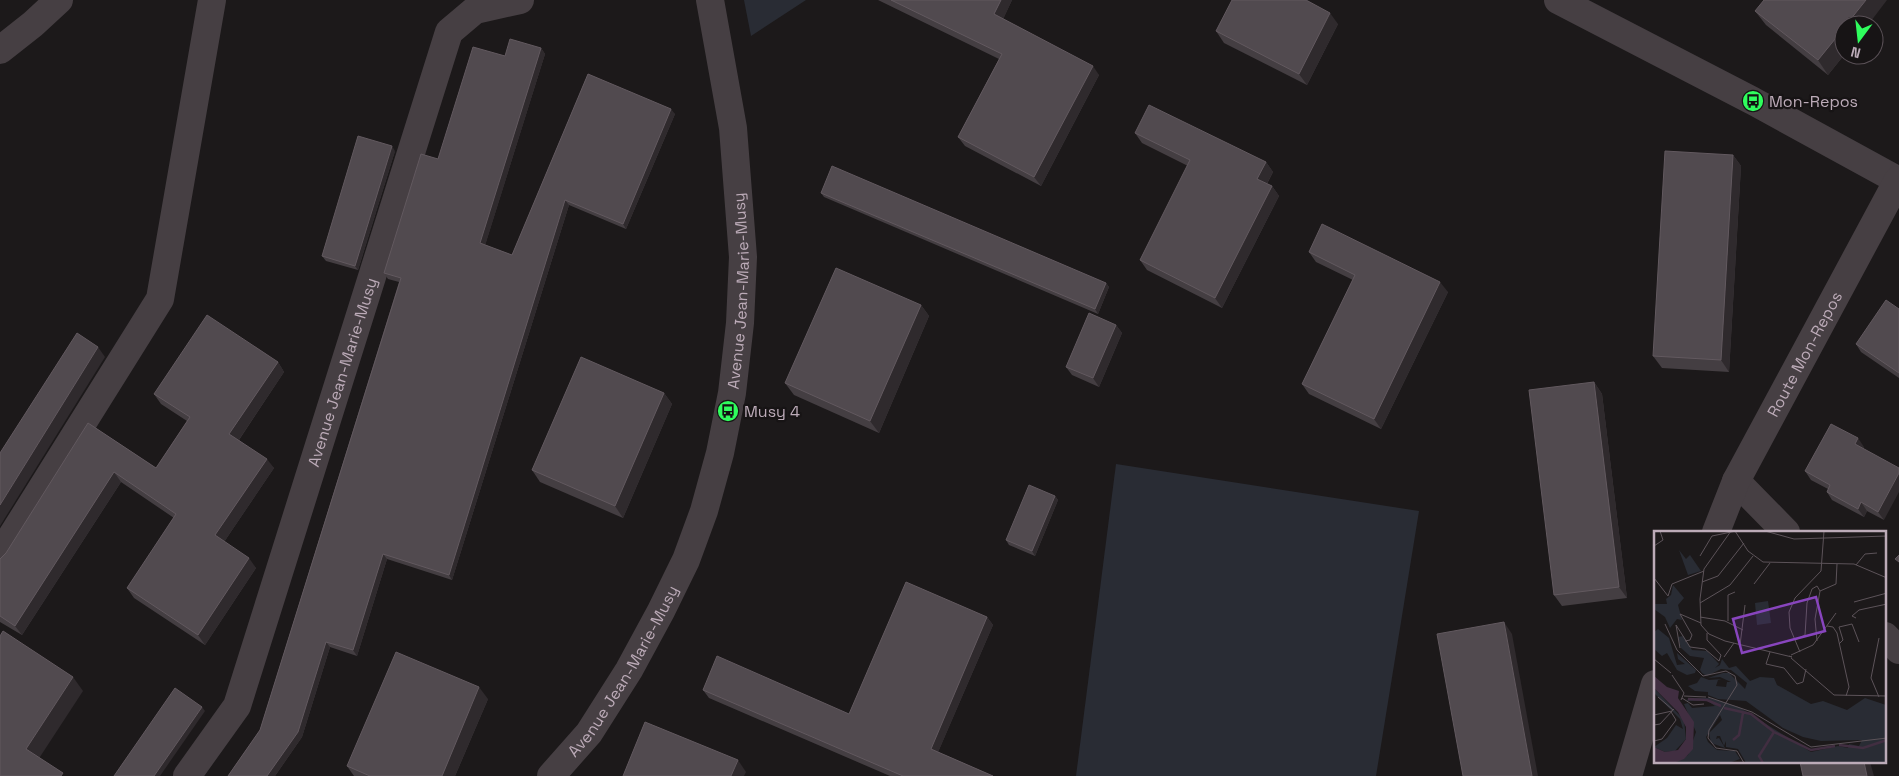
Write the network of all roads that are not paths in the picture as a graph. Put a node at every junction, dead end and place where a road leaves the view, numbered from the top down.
1 (59, 0) edge
2 (212, 0) edge
3 (520, 0) edge
4 (710, 0) edge
5 (1558, 0) edge
6 (0, 50) edge
7 (1899, 180) edge
8 (1736, 481) junction
9 (1716, 531) edge
10 (1785, 531) edge
11 (0, 555) edge
12 (1886, 637) edge
13 (1899, 650) edge
14 (1654, 687) edge
15 (187, 776) edge
16 (551, 776) edge
17 (1628, 776) edge

1 - 6 street
2 - 11 street
3 - 15 street, Avenue Jean-Marie-Musy
4 - 16 street, Avenue Jean-Marie-Musy
5 - 7 street
7 - 8 street, Route Mon-Repos
8 - 9 street, Route Mon-Repos
8 - 10 street
12 - 13 street
14 - 17 street

